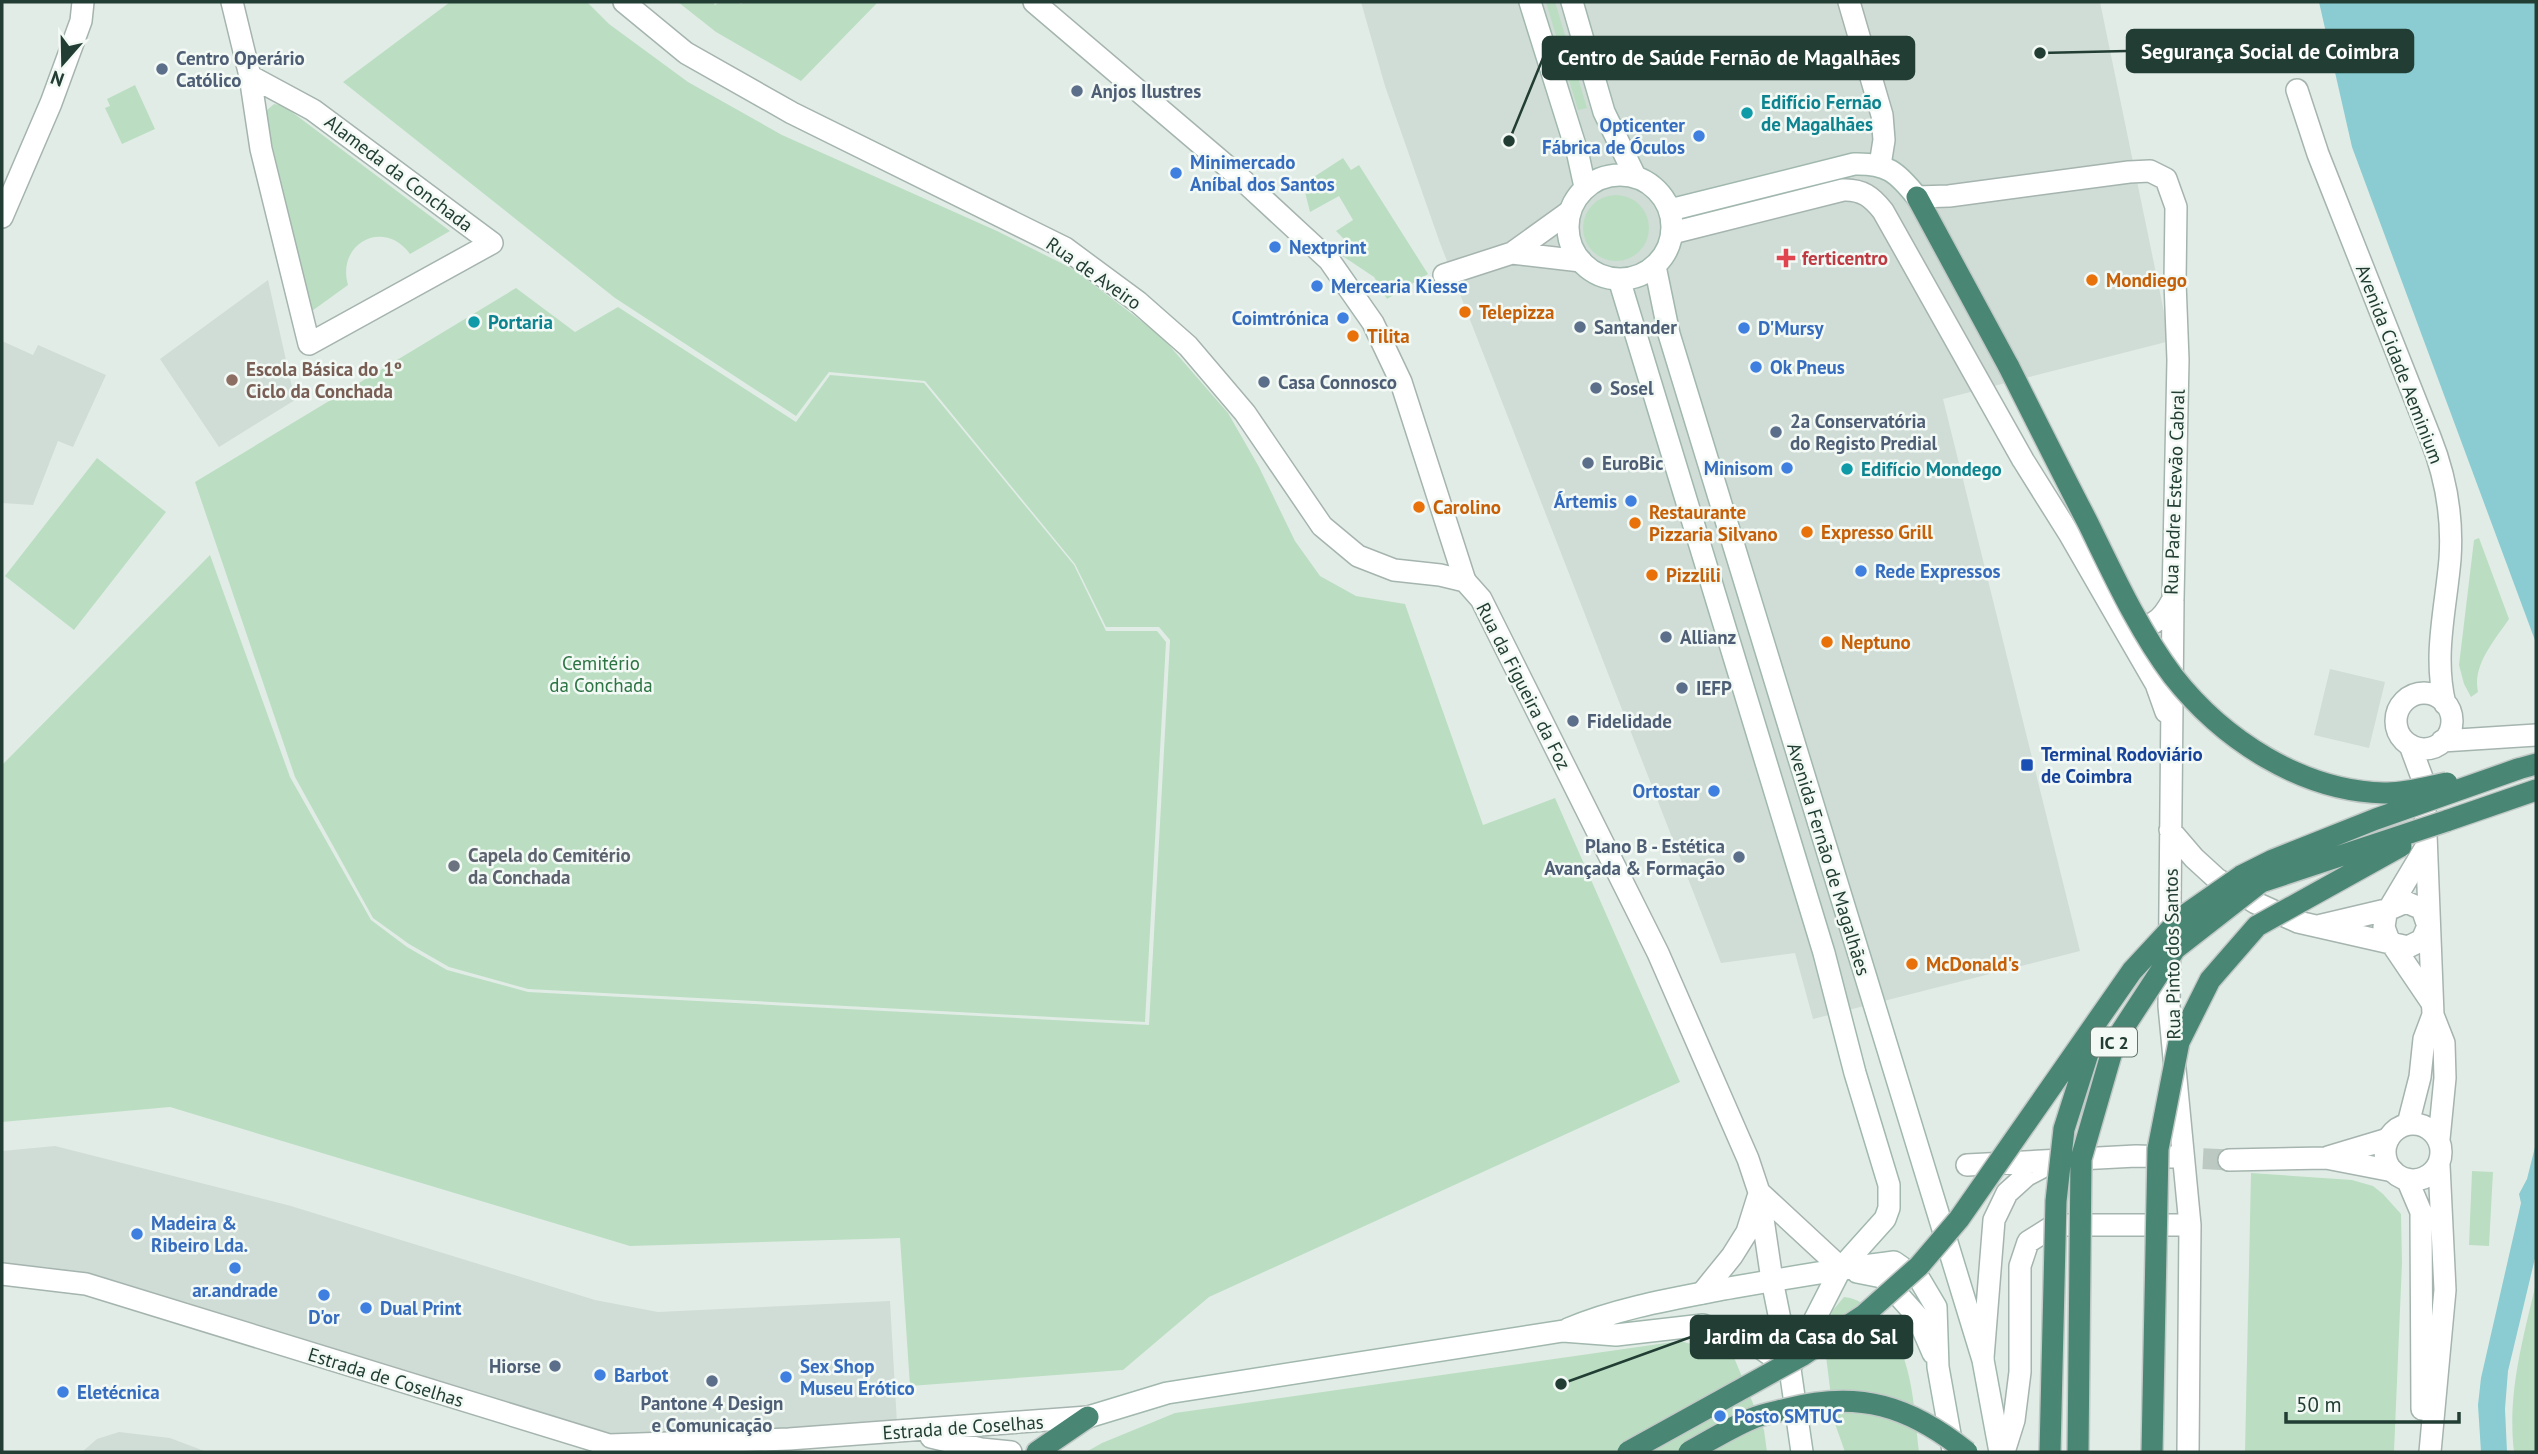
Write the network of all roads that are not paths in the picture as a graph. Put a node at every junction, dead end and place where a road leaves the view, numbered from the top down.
1 (83, 2) edge
2 (232, 2) edge
3 (624, 2) edge
4 (1034, 2) edge
5 (1530, 2) edge
6 (1572, 2) edge
7 (1849, 2) edge
8 (250, 76) junction
9 (2297, 90) dead end
10 (1880, 165) junction
11 (1635, 176) junction
12 (1585, 187) junction
13 (1917, 197) junction
14 (1670, 210) junction
15 (1569, 212) junction
16 (2, 217) edge
17 (1672, 233) junction
18 (1512, 253) junction
19 (1581, 261) junction
20 (1655, 266) junction
21 (1444, 275) dead end
22 (1619, 279) junction
23 (1465, 581) junction
24 (2173, 599) junction
25 (2123, 627) junction
26 (2439, 648) junction
27 (2411, 696) junction
28 (2448, 708) junction
29 (2171, 724) junction
30 (2527, 735) edge
31 (2440, 743) junction
32 (2410, 745) junction
33 (2527, 767) edge
34 (2424, 783) junction
35 (2536, 790) edge
36 (2445, 821) junction
37 (2170, 830) junction
38 (2426, 847) junction
39 (2390, 909) junction
40 (2318, 926) junction
41 (2428, 926) junction
42 (2393, 942) junction
43 (2432, 1009) junction
44 (2100, 1019) junction
45 (2408, 1124) junction
46 (2388, 1139) junction
47 (2439, 1139) junction
48 (2172, 1157) tunnel mouth
49 (2326, 1158) junction
50 (2229, 1160) tunnel mouth
51 (2054, 1161) junction
52 (2439, 1166) junction
53 (2400, 1175) junction
54 (1759, 1192) junction
55 (2007, 1193) junction
56 (2190, 1225) junction
57 (1841, 1268) junction
58 (2, 1274) edge
59 (1772, 1280) junction
60 (1702, 1293) junction
61 (1563, 1331) junction
62 (1983, 1360) junction
63 (1790, 1369) junction
64 (1088, 1418) junction
65 (912, 1432) junction
66 (932, 1452) edge
67 (1010, 1452) edge
68 (1037, 1452) edge
69 (1628, 1452) edge
70 (1689, 1452) edge
71 (1802, 1452) edge
72 (1954, 1452) edge
73 (1967, 1452) edge
74 (2002, 1452) edge
75 (2050, 1452) edge
76 (2078, 1452) edge
77 (2152, 1452) edge
78 (2188, 1452) edge
79 (2423, 1452) edge
80 (2430, 1452) edge

1 - 16 street
2 - 8 street, Alameda da Conchada
3 - 23 street, Rua de Aveiro
4 - 23 street, Rua da Figueira da Foz
5 - 12 street
6 - 11 street
7 - 10 street
8 - 8 street, Alameda da Conchada
9 - 26 street, Avenida Cidade Aeminium
10 - 13 street
10 - 14 street
11 - 12 street
11 - 14 street
12 - 15 street
13 - 24 street, Rua Padre Estevão Cabral
13 - 33 highway, bridge
14 - 17 street
15 - 18 street
15 - 19 street
17 - 20 street
17 - 25 street
18 - 19 street
18 - 21 street
19 - 22 street
20 - 22 street
20 - 62 street, Avenida Fernão de Magalhães
22 - 57 street, Avenida Fernão de Magalhães
23 - 54 street, Rua da Figueira da Foz
24 - 25 street, Rua Padre Estevão Cabral
24 - 29 street, Rua Pinto dos Santos
25 - 29 street
26 - 27 street
26 - 28 street
27 - 28 street
27 - 32 street
28 - 30 street
28 - 31 street
29 - 37 street, Rua Pinto dos Santos
30 - 31 street
31 - 32 street
31 - 34 street
32 - 34 street
33 - 44 highway, IC 2, bridge
34 - 38 street
35 - 36 highway, IC 2
36 - 76 highway, IC 2, bridge
36 - 77 highway, bridge
37 - 40 street
37 - 56 street, Rua Pinto dos Santos
38 - 39 street
38 - 41 street
39 - 40 street
39 - 41 street
39 - 42 street
40 - 42 street
41 - 42 street
41 - 43 street
42 - 43 street
43 - 45 street
43 - 47 street
44 - 69 highway, bridge
44 - 75 highway, IC 2, bridge
45 - 46 street
45 - 47 street
46 - 49 street
46 - 53 street
47 - 52 street
48 - 51 street
49 - 50 street
49 - 53 street
51 - 55 street
51 - 55 street
52 - 53 street
52 - 80 street
53 - 79 street
54 - 57 street
54 - 59 street, Rua da Figueira da Foz
54 - 60 street
55 - 62 street
56 - 74 street
56 - 78 street, Rua Pinto dos Santos
57 - 59 street
57 - 63 street, Avenida Fernão de Magalhães
57 - 72 street
58 - 65 street, Estrada de Coselhas
59 - 60 street
59 - 63 street, Rua da Figueira da Foz
60 - 61 street
61 - 63 street
61 - 64 street, Estrada de Coselhas
62 - 74 street, Avenida Fernão de Magalhães
63 - 71 street, Rua da Figueira da Foz
64 - 65 street, Estrada de Coselhas
64 - 68 highway
65 - 66 street
65 - 67 street
70 - 73 highway, bridge

